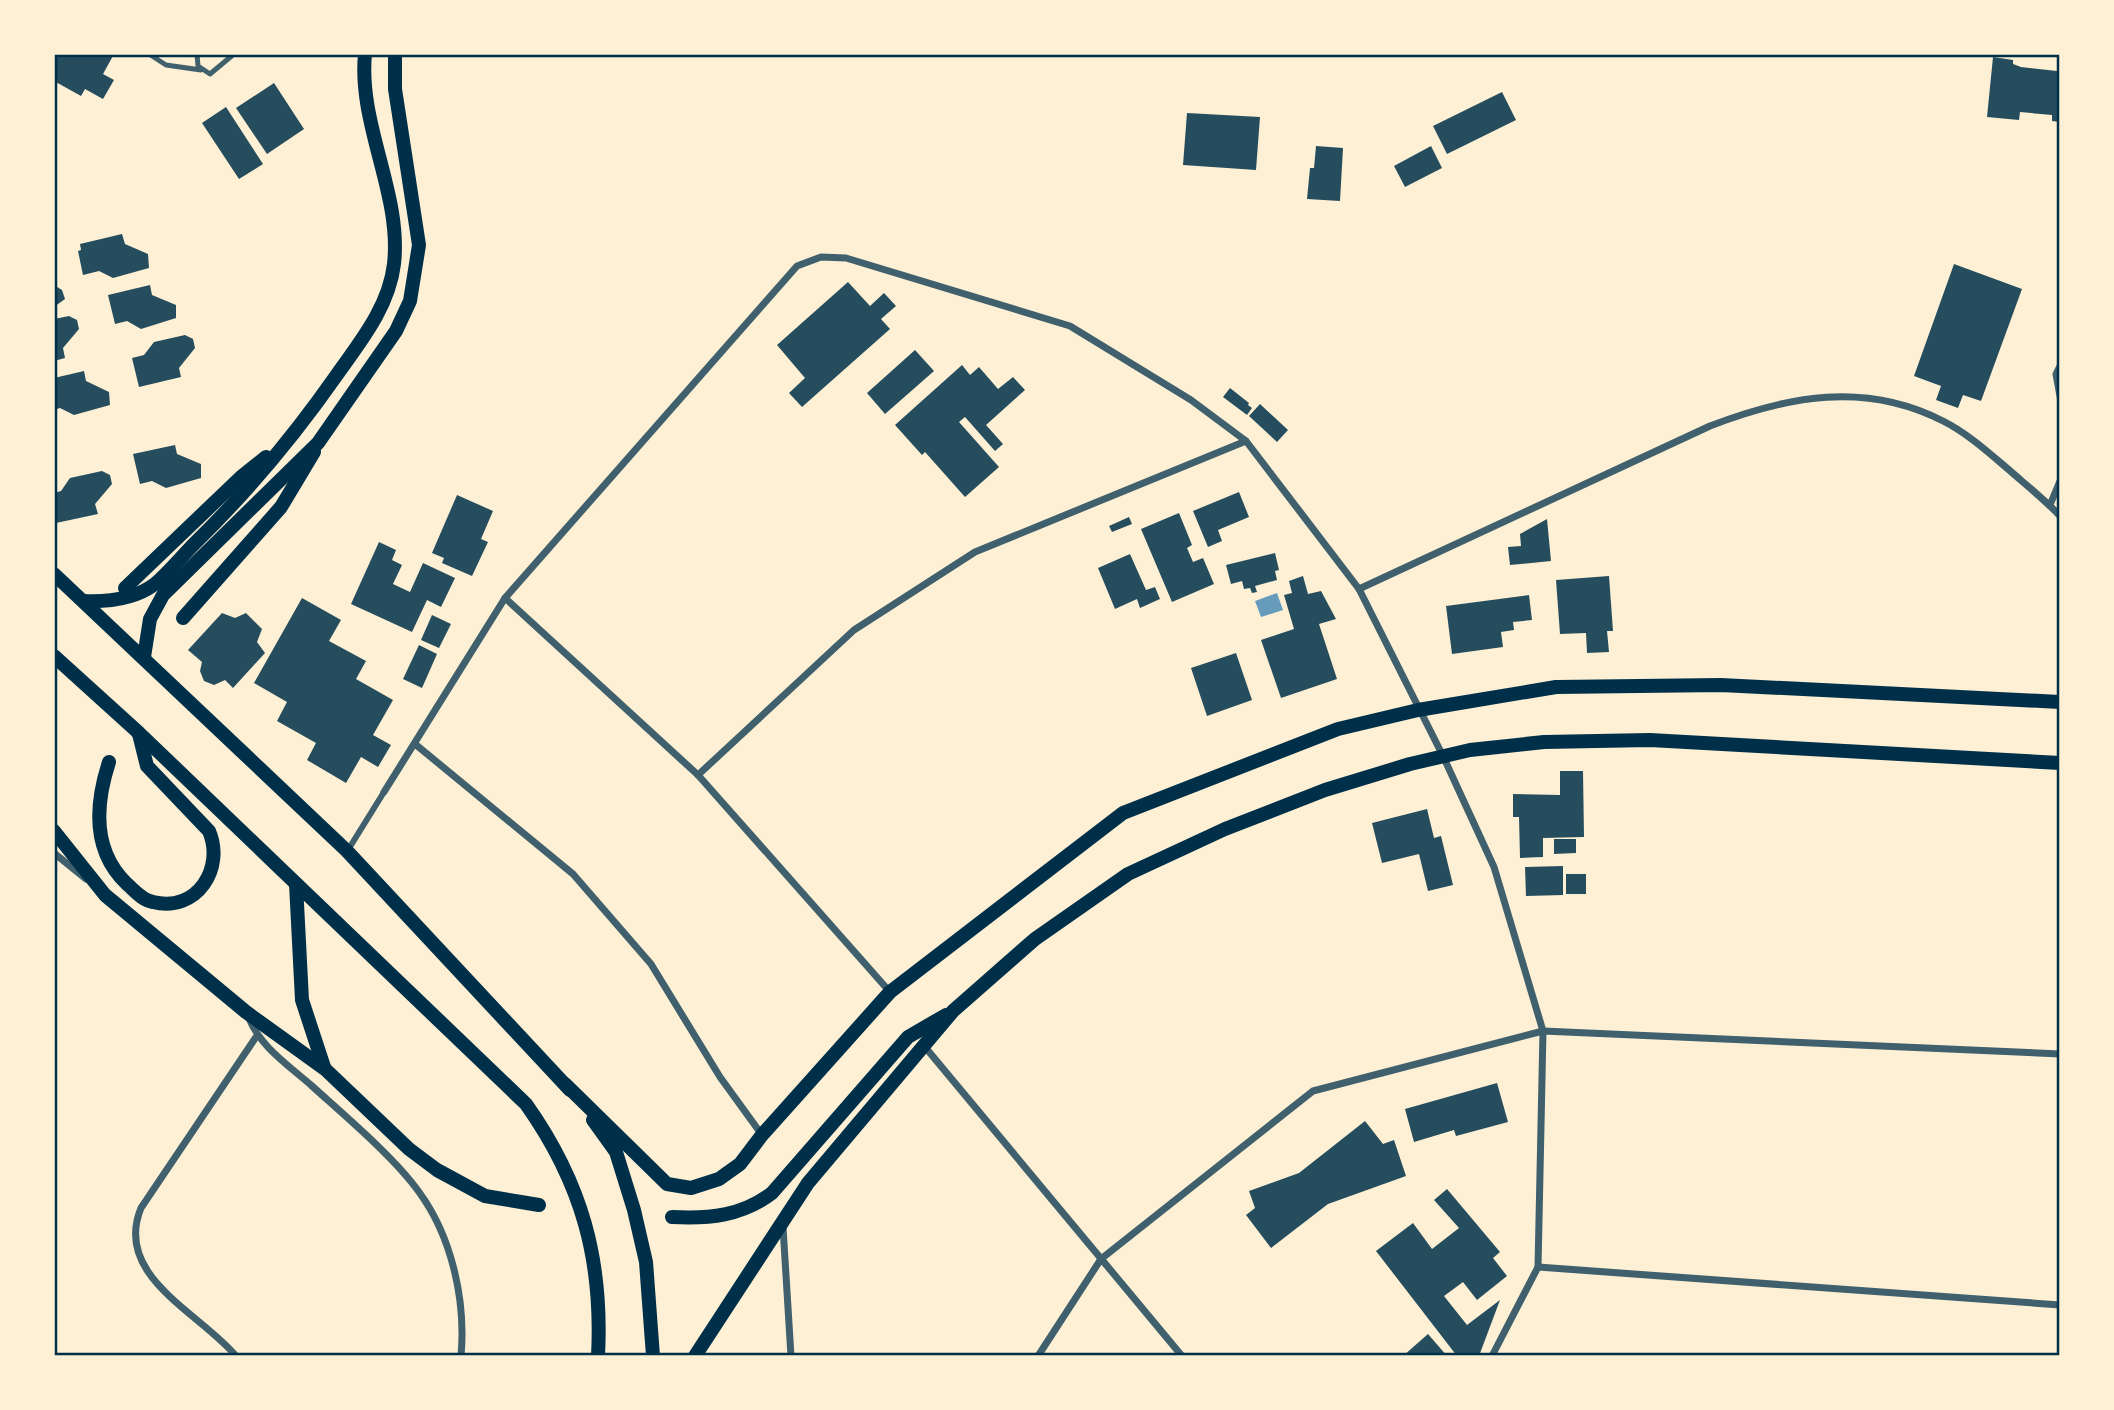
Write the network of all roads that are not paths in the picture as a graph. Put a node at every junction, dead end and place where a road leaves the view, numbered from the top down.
1 (149, 54) edge
2 (197, 54) edge
3 (234, 54) edge
4 (365, 54) edge
5 (395, 54) edge
6 (201, 70) junction
7 (2060, 366) edge
8 (2060, 396) edge
9 (292, 438) junction
10 (1246, 441) junction
11 (318, 443) junction
12 (2060, 481) edge
13 (2050, 505) junction
14 (2060, 516) edge
15 (54, 573) edge
16 (125, 588) dead end
17 (1359, 589) junction
18 (505, 598) junction
19 (84, 601) junction
20 (183, 618) dead end
21 (54, 656) edge
22 (144, 657) junction
23 (2060, 702) edge
24 (1418, 710) junction
25 (139, 733) junction
26 (415, 744) junction
27 (1443, 756) junction
28 (109, 762) dead end
29 (2060, 763) edge
30 (698, 775) junction
31 (384, 792) joint
32 (54, 831) edge
33 (347, 851) junction
34 (54, 853) edge
35 (296, 884) junction
36 (106, 895) junction
37 (890, 992) junction
38 (953, 1011) junction
39 (246, 1012) junction
40 (1543, 1031) junction
41 (256, 1037) junction
42 (925, 1047) junction
43 (2060, 1054) edge
44 (325, 1069) junction
45 (565, 1084) junction
46 (762, 1135) junction
47 (539, 1205) dead end
48 (672, 1217) dead end
49 (782, 1218) junction
50 (1101, 1259) junction
51 (1538, 1267) junction
52 (2060, 1305) edge
53 (236, 1356) edge
54 (461, 1356) edge
55 (598, 1356) edge
56 (653, 1356) edge
57 (695, 1356) edge
58 (791, 1356) edge
59 (1038, 1356) edge
60 (1182, 1356) edge
61 (1492, 1356) edge

1 - 6 lane
2 - 6 lane
3 - 6 lane
4 - 9 main road
5 - 11 main road
7 - 8 street
9 - 16 main road
9 - 19 main road
10 - 17 street
10 - 18 street
10 - 30 street
11 - 20 main road
11 - 22 main road
12 - 13 street
13 - 14 street
13 - 17 street
15 - 19 main road
17 - 24 street
18 - 26 street
18 - 30 street
19 - 22 main road
21 - 25 main road
22 - 33 main road
23 - 24 main road
24 - 27 street
24 - 37 main road
25 - 28 main road
25 - 35 main road
26 - 31 street
26 - 46 street
27 - 29 main road
27 - 38 main road
27 - 40 street
30 - 37 street
31 - 33 street
32 - 36 main road
33 - 45 main road
34 - 36 street
35 - 44 main road
35 - 55 main road
36 - 39 main road
37 - 46 main road
38 - 42 main road
38 - 48 main road
39 - 41 street
39 - 44 main road
40 - 43 street
40 - 50 street
40 - 51 street
41 - 53 street
41 - 54 street
42 - 49 main road
42 - 50 street
44 - 47 main road
45 - 46 main road
45 - 56 main road
49 - 57 main road
49 - 58 street
50 - 59 street
50 - 60 street
51 - 52 street
51 - 61 street

